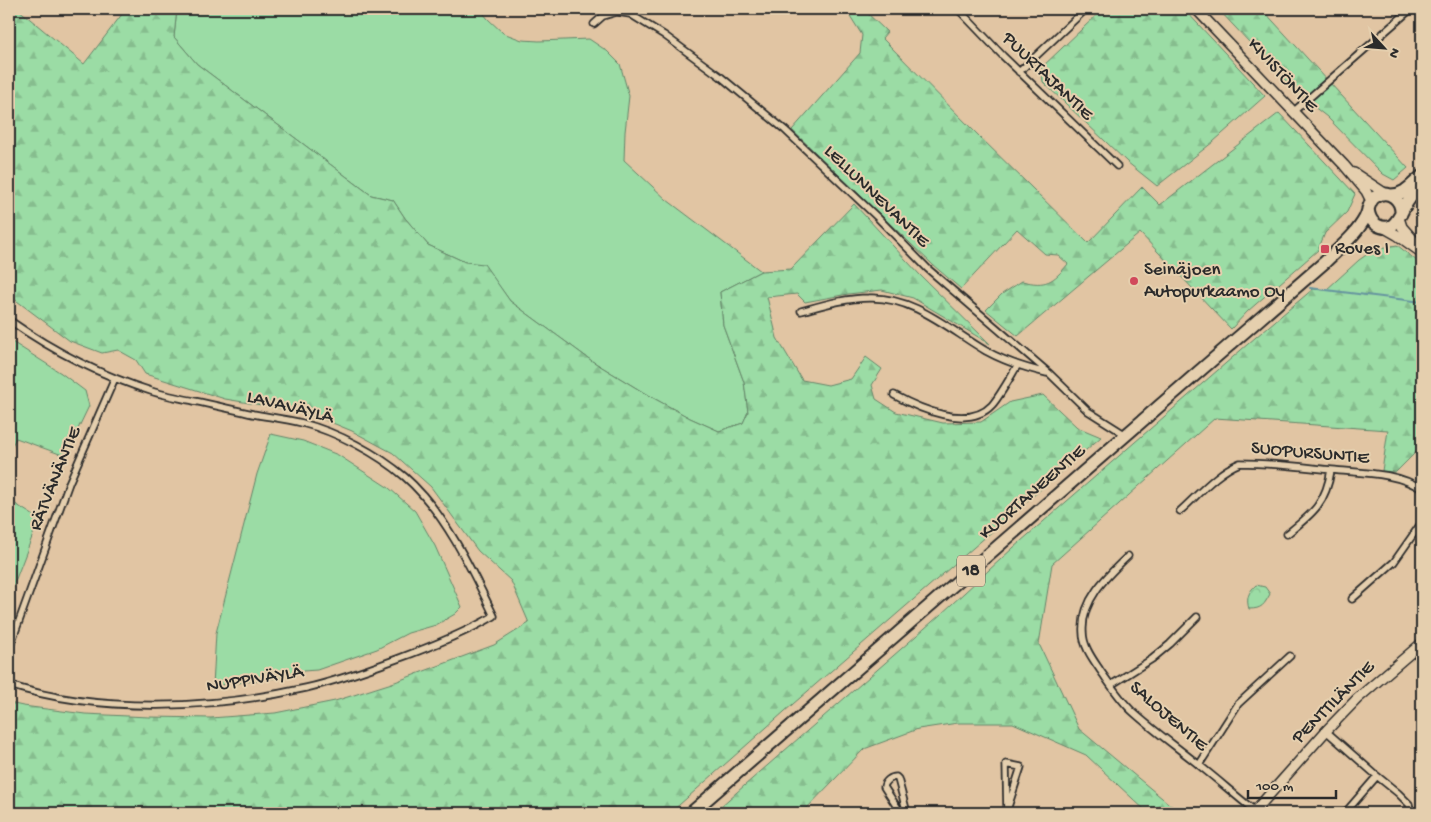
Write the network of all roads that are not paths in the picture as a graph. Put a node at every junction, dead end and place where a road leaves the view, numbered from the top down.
1 (958, 9) edge
2 (1086, 9) edge
3 (1196, 9) edge
4 (1411, 9) edge
5 (594, 24) dead end
6 (1019, 72) junction
7 (1293, 112) junction
8 (1117, 166) dead end
9 (1344, 166) junction
10 (1422, 176) edge
11 (1422, 184) edge
12 (1388, 194) junction
13 (1370, 205) junction
14 (1400, 216) junction
15 (1380, 226) junction
16 (1422, 252) edge
17 (1330, 257) junction
18 (801, 311) dead end
19 (9, 320) edge
20 (1017, 366) junction
21 (1049, 374) junction
22 (115, 378) junction
23 (894, 395) dead end
24 (1126, 435) junction
25 (1330, 470) junction
26 (1422, 489) edge
27 (1180, 512) dead end
28 (1422, 522) edge
29 (1287, 534) dead end
30 (1128, 556) dead end
31 (1352, 599) dead end
32 (494, 616) joint
33 (1197, 617) dead end
34 (1422, 643) edge
35 (9, 649) edge
36 (1290, 656) dead end
37 (9, 685) edge
38 (1111, 685) junction
39 (1326, 731) junction
40 (1199, 765) junction
41 (1377, 776) junction
42 (1254, 812) edge
43 (691, 813) edge
44 (901, 813) edge
45 (907, 813) edge
46 (1007, 813) edge
47 (1346, 813) edge
48 (1411, 813) edge

1 - 6 street, PUURTAJANTIE
2 - 6 street
3 - 7 street, KIVISTÖNTIE
4 - 7 street
5 - 21 street, LELLUNNEVANTIE
6 - 8 street, PUURTAJANTIE
7 - 9 street, KIVISTÖNTIE
9 - 12 street, KIVISTÖNTIE
9 - 13 street, KIVISTÖNTIE
10 - 12 highway
11 - 14 highway, 18
12 - 13 highway
12 - 14 highway
13 - 15 highway
13 - 17 highway, KUORTANEENTIE / 18
14 - 15 highway, 18
14 - 16 street
15 - 16 street
15 - 17 highway, KUORTANEENTIE / 18
17 - 24 highway, KUORTANEENTIE / 18
18 - 20 street
19 - 22 street, LAVAVÄYLÄ
20 - 21 street
20 - 23 street
21 - 24 street, LELLUNNEVANTIE
22 - 32 street, LAVAVÄYLÄ
22 - 35 street, RÄTVÄNÄNTIE
24 - 43 highway, KUORTANEENTIE / 18
25 - 26 street, SUOPURSUNTIE
25 - 27 street, SUOPURSUNTIE
25 - 29 street
28 - 31 street
30 - 38 street, SALOJENTIE
32 - 37 street, NUPPIVÄYLÄ
33 - 38 street
34 - 39 street, PENTTILÄNTIE
36 - 40 street
38 - 40 street, SALOJENTIE
39 - 41 street
39 - 42 street, PENTTILÄNTIE
40 - 42 street, SALOJENTIE
41 - 47 street
41 - 48 street
44 - 45 street
46 - 46 street

